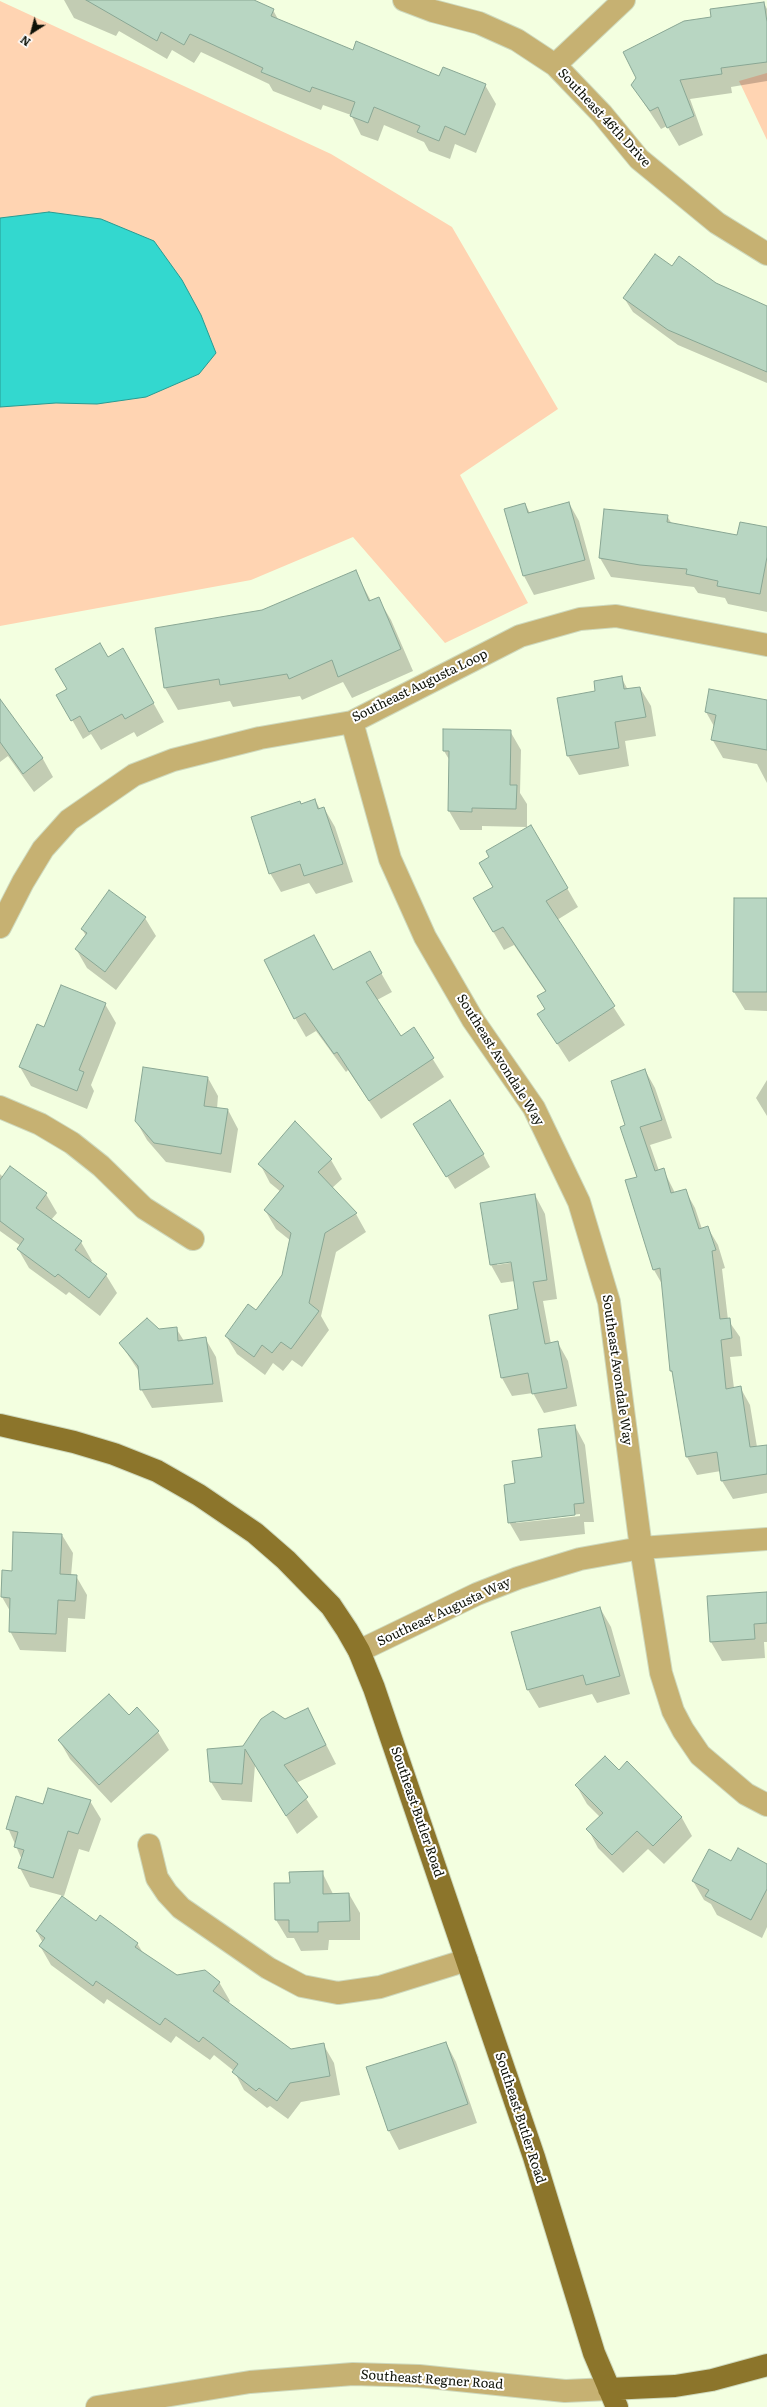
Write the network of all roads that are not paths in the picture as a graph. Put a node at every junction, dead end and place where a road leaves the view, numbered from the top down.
1 (404, 0) edge
2 (624, 0) edge
3 (555, 65) junction
4 (767, 254) edge
5 (767, 645) edge
6 (352, 722) junction
7 (0, 927) edge
8 (0, 1107) edge
9 (193, 1239) dead end
10 (0, 1425) edge
11 (767, 1539) edge
12 (642, 1548) junction
13 (359, 1652) junction
14 (767, 1805) edge
15 (150, 1845) dead end
16 (467, 1960) junction
17 (767, 2365) edge
18 (613, 2398) edge
19 (97, 2407) edge

1 - 3 street, Southeast 46th Drive
2 - 3 street
3 - 4 street, Southeast 46th Drive
5 - 6 street, Southeast Augusta Loop
6 - 7 street, Southeast Augusta Loop
6 - 12 street, Southeast Avondale Way
8 - 9 street
10 - 13 main road, Southeast Butler Road
11 - 12 street, Southeast Augusta Way
12 - 13 street, Southeast Augusta Way
12 - 14 street, Southeast Avondale Way
13 - 16 main road, Southeast Butler Road
15 - 16 street
16 - 18 main road, Southeast Butler Road
17 - 18 main road, Southeast Regner Road
18 - 19 street, Southeast Regner Road

